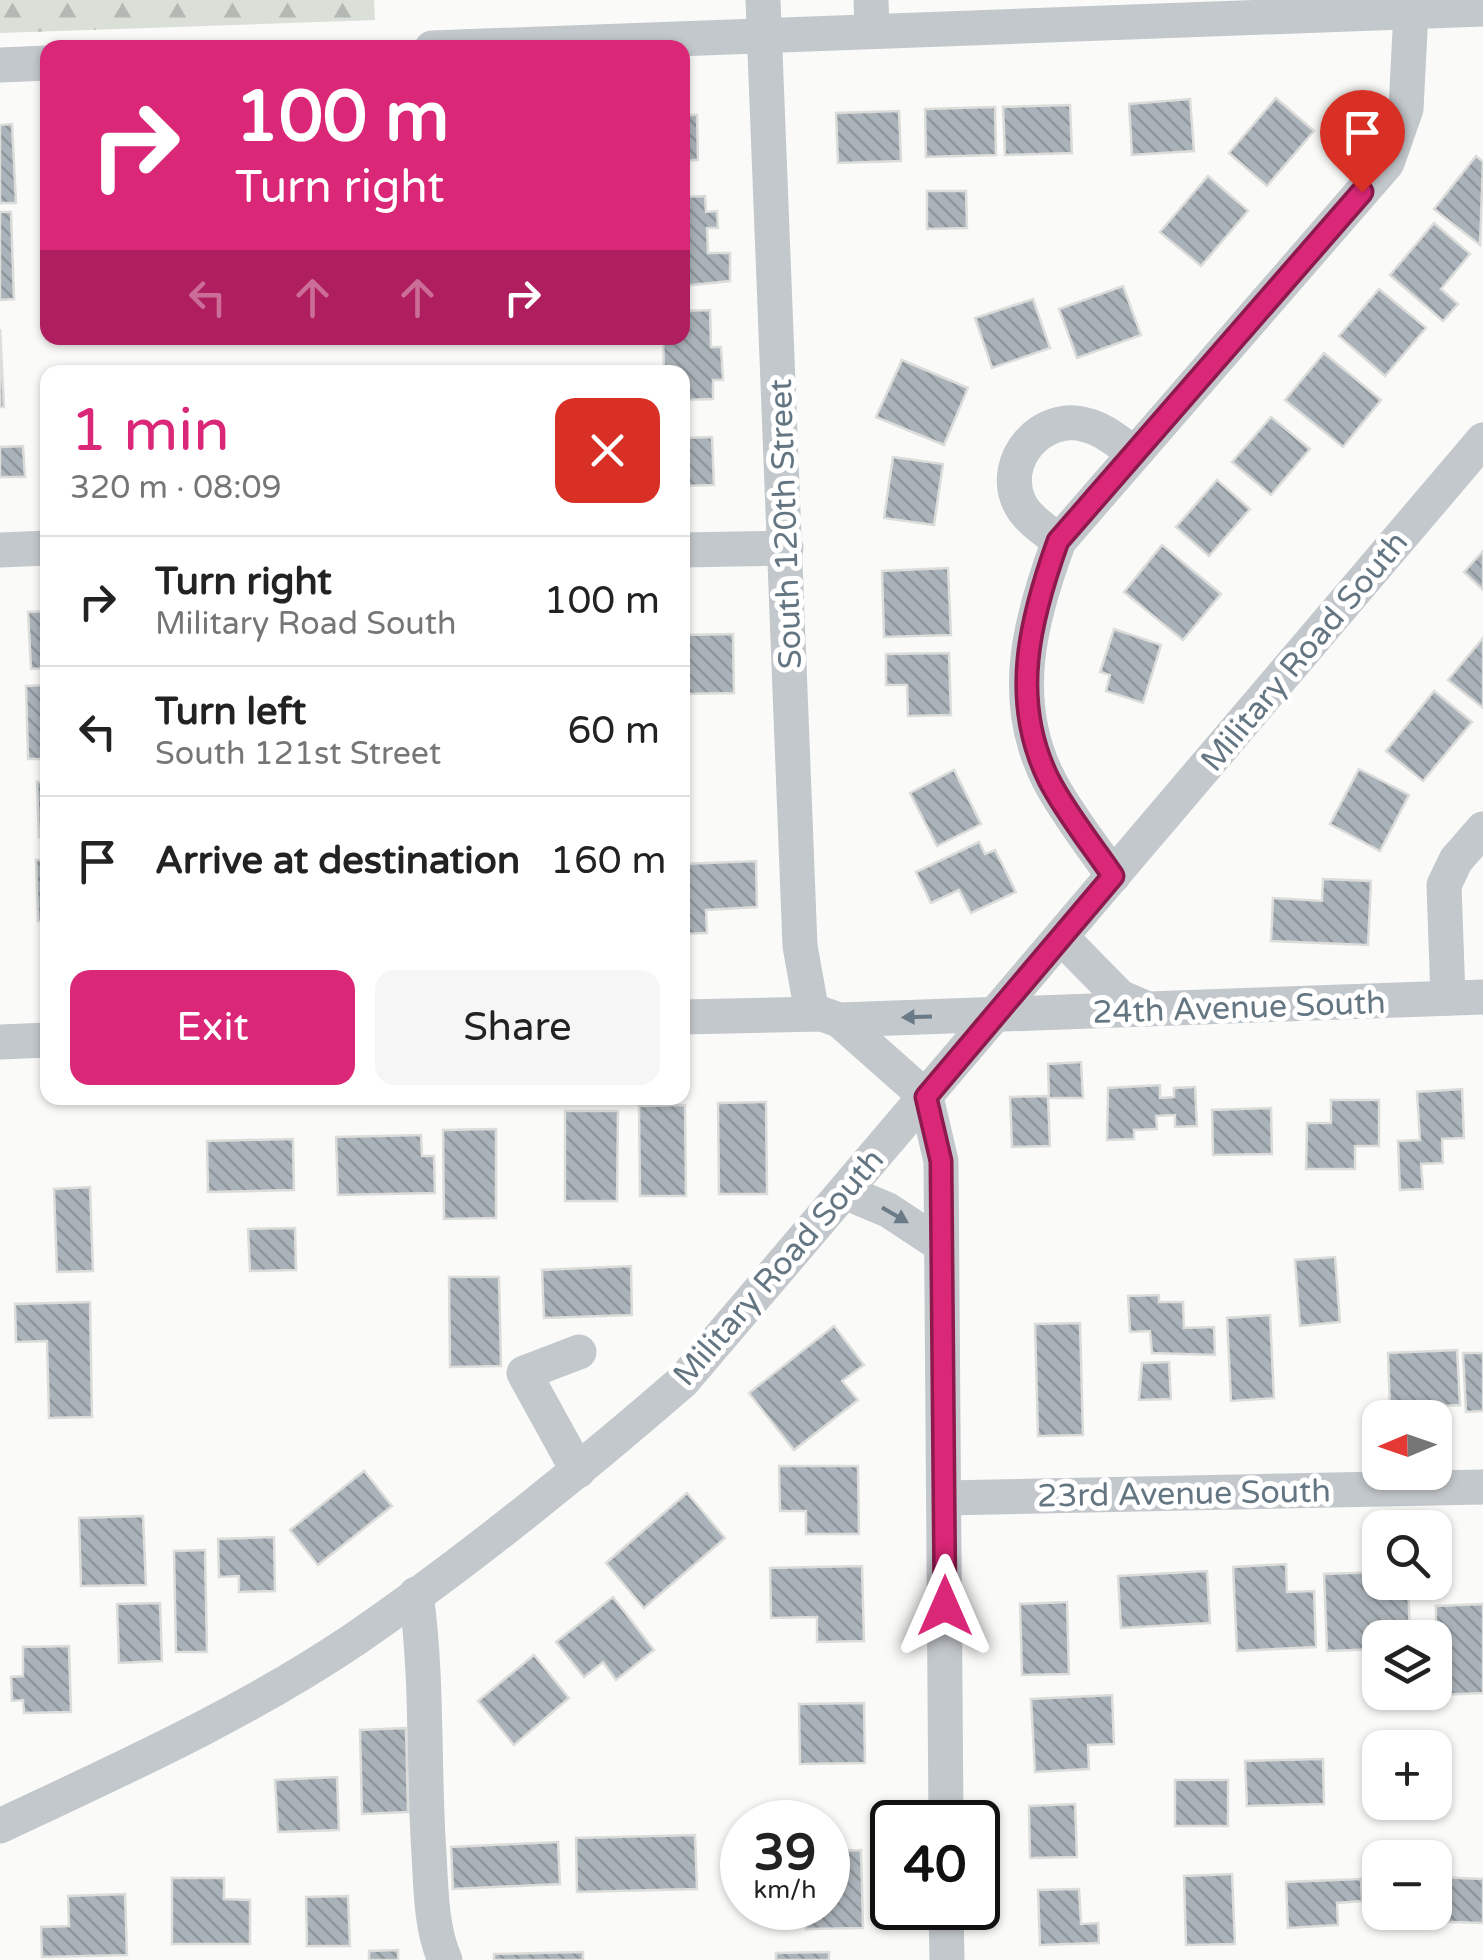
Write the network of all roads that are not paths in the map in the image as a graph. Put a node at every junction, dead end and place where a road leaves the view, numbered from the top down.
1 (1483, 9) edge
2 (1411, 10) junction
3 (1058, 12) edge
4 (871, 15) edge
5 (764, 17) edge
6 (518, 40) edge
7 (40, 63) edge
8 (0, 64) edge
9 (1483, 440) edge
10 (1134, 453) junction
11 (1058, 541) junction
12 (40, 548) edge
13 (786, 548) junction
14 (0, 550) edge
15 (690, 550) edge
16 (1483, 829) edge
17 (1113, 876) junction
18 (1061, 937) junction
19 (1466, 997) edge
20 (1154, 1011) junction
21 (826, 1016) junction
22 (995, 1016) junction
23 (690, 1017) edge
24 (40, 1040) edge
25 (0, 1042) edge
26 (926, 1097) junction
27 (845, 1192) junction
28 (941, 1245) junction
29 (579, 1352) dead end
30 (578, 1471) junction
31 (1483, 1487) edge
32 (945, 1498) junction
33 (416, 1594) junction
34 (946, 1800) edge
35 (0, 1826) edge
36 (946, 1930) edge
37 (445, 1960) edge
38 (947, 1960) edge

1 - 2 street
2 - 3 street
2 - 10 street
3 - 4 street
4 - 5 street
5 - 6 street
5 - 13 street, South 120th Street
7 - 8 street
9 - 17 street, Military Road South
10 - 11 street
10 - 11 street
11 - 17 street
12 - 14 street
13 - 15 street
13 - 21 street, South 120th Street
16 - 19 street
17 - 18 street, Military Road South
18 - 20 street
18 - 22 street, Military Road South
19 - 20 street, 24th Avenue South
20 - 22 street, 24th Avenue South
22 -> 21 street, 24th Avenue South
21 - 23 street
21 - 26 street
22 - 26 street, Military Road South
24 - 25 street
26 - 27 street, Military Road South
26 - 28 street
27 -> 28 street
27 - 30 street, Military Road South
28 - 32 street
29 - 30 street
30 - 33 street, Military Road South
31 - 32 street, 23rd Avenue South
32 - 34 street
33 - 35 street, Military Road South
33 - 37 street
36 - 38 street

